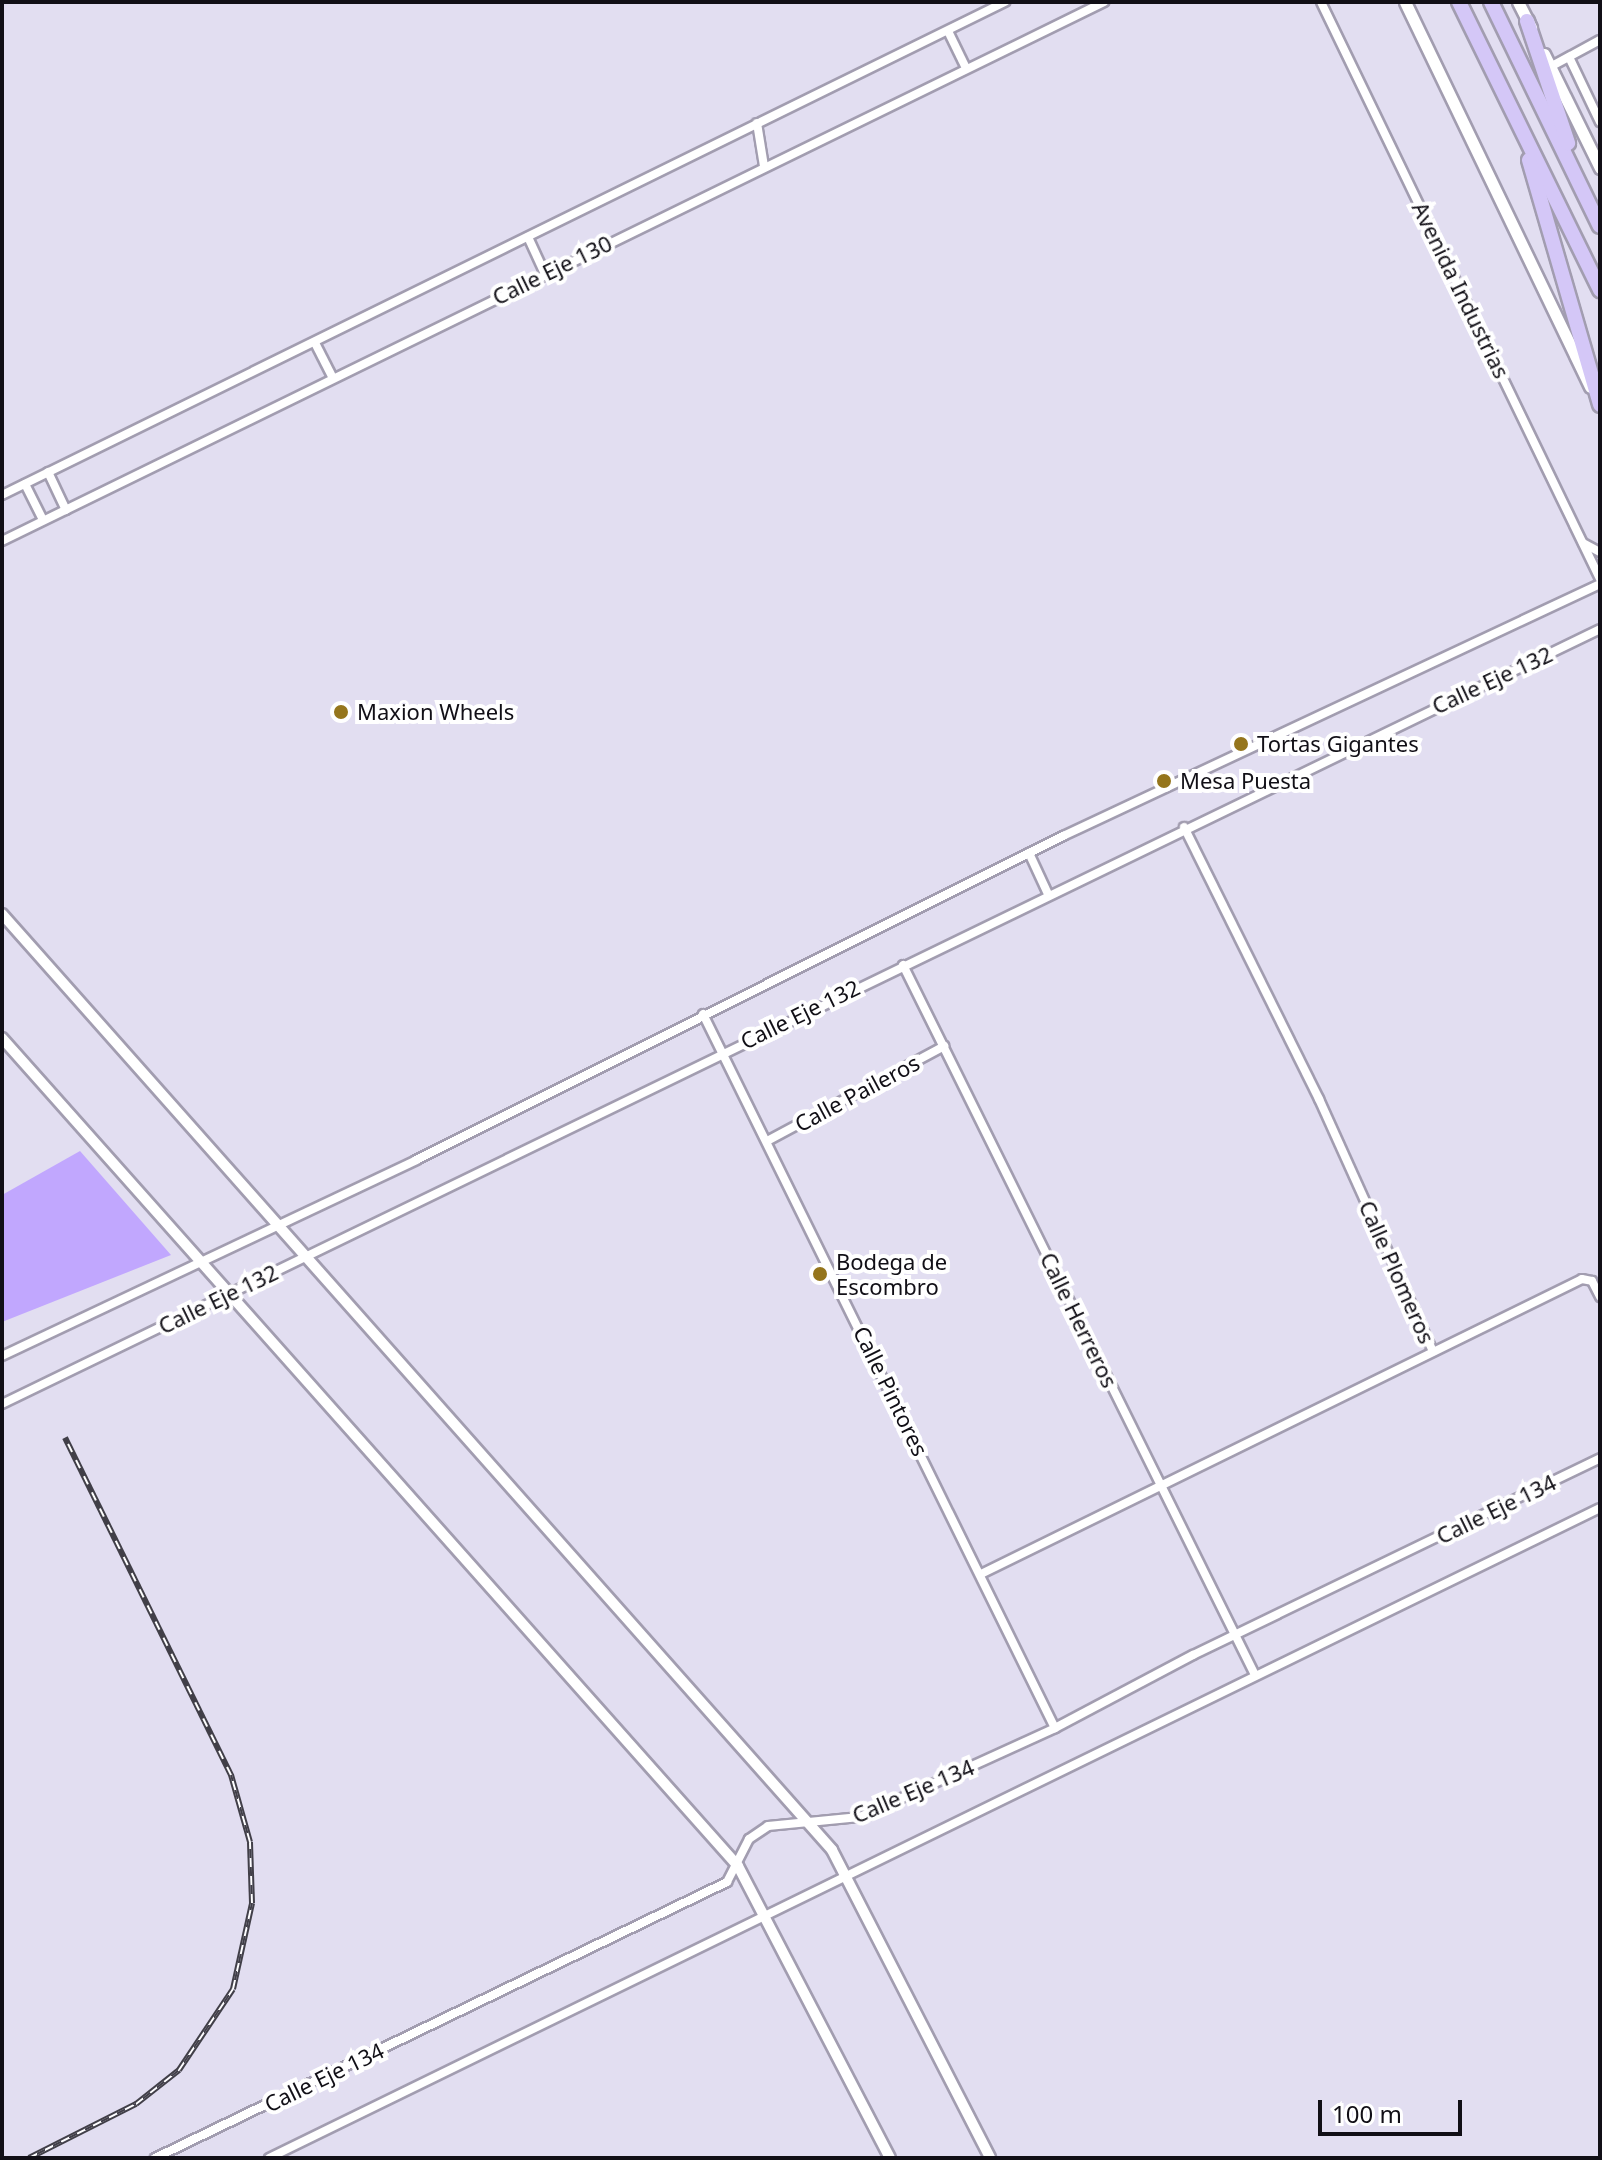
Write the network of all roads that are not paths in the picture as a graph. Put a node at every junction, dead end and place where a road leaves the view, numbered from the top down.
1 (1005, 2) edge
2 (1104, 2) edge
3 (1321, 2) edge
4 (1405, 2) edge
5 (1459, 2) edge
6 (1491, 2) edge
7 (1518, 2) edge
8 (1527, 21) junction
9 (948, 31) junction
10 (1600, 40) edge
11 (1569, 57) junction
12 (1550, 67) junction
13 (966, 68) junction
14 (1600, 122) edge
15 (757, 123) junction
16 (1519, 125) junction
17 (764, 166) junction
18 (1600, 168) edge
19 (1585, 196) junction
20 (1600, 226) edge
21 (528, 237) junction
22 (545, 274) junction
23 (1600, 290) edge
24 (315, 343) junction
25 (332, 377) junction
26 (1600, 407) edge
27 (48, 472) junction
28 (25, 484) junction
29 (2, 495) edge
30 (66, 510) junction
31 (43, 520) junction
32 (2, 541) edge
33 (1583, 543) junction
34 (1600, 552) edge
35 (1600, 581) edge
36 (1600, 629) edge
37 (1184, 827) junction
38 (1029, 853) junction
39 (1048, 894) junction
40 (2, 914) edge
41 (903, 965) junction
42 (703, 1014) junction
43 (4, 1041) edge
44 (944, 1046) junction
45 (723, 1051) junction
46 (769, 1140) junction
47 (274, 1226) junction
48 (303, 1257) junction
49 (198, 1260) junction
50 (229, 1294) junction
51 (1600, 1297) edge
52 (1433, 1352) junction
53 (2, 1356) edge
54 (2, 1404) edge
55 (1600, 1458) edge
56 (1161, 1487) junction
57 (1600, 1508) edge
58 (981, 1574) junction
59 (1234, 1636) junction
60 (1255, 1675) junction
61 (1055, 1728) junction
62 (809, 1822) junction
63 (738, 1866) junction
64 (843, 1874) junction
65 (765, 1912) junction
66 (155, 2158) edge
67 (269, 2158) edge
68 (890, 2158) edge
69 (990, 2158) edge

1 - 9 street, Calle Eje 130
2 - 13 street, Calle Eje 130
3 - 33 street, Avenida Industrias
4 - 26 main road
5 - 16 highway
6 - 19 highway
7 - 8 main road
8 - 12 main road
8 - 19 highway
9 - 13 street
9 - 15 street, Calle Eje 130
10 - 11 street
11 - 12 street
11 - 14 street
12 - 18 main road
13 - 17 street, Calle Eje 130
15 - 17 street
15 - 21 street, Calle Eje 130
16 - 23 highway
16 - 26 highway
17 - 22 street, Calle Eje 130
19 - 20 highway
21 - 22 street
21 - 24 street, Calle Eje 130
22 - 25 street, Calle Eje 130
24 - 25 street
24 - 27 street, Calle Eje 130
25 - 30 street, Calle Eje 130
27 - 28 street, Calle Eje 130
27 - 30 street
28 - 29 street, Calle Eje 130
28 - 31 street
30 - 31 street, Calle Eje 130
31 - 32 street, Calle Eje 130
33 - 34 street
33 - 35 street, Avenida Industrias
35 - 38 street, Calle Eje 132
36 - 37 street, Calle Eje 132
37 - 39 street, Calle Eje 132
37 - 52 street, Calle Plomeros
38 - 39 street
38 - 42 street, Calle Eje 132
39 - 41 street, Calle Eje 132
40 - 47 street
41 - 44 street, Calle Herreros
41 - 45 street, Calle Eje 132
42 - 45 street, Calle Pintores
42 - 47 street, Calle Eje 132
43 - 49 street
44 - 46 street, Calle Paileros
44 - 56 street, Calle Herreros
45 - 46 street, Calle Pintores
45 - 48 street, Calle Eje 132
46 - 58 street, Calle Pintores
47 - 48 street
47 - 49 street, Calle Eje 132
48 - 50 street, Calle Eje 132
48 - 62 street
49 - 50 street
49 - 53 street, Calle Eje 132
50 - 54 street, Calle Eje 132
50 - 63 street
51 - 52 street
52 - 56 street, Calle Plomeros
55 - 59 street, Calle Eje 134
56 - 58 street, Calle Plomeros
56 - 59 street, Calle Herreros
57 - 60 street, Calle Eje 134
58 - 61 street, Calle Pintores
59 - 60 street, Calle Herreros
59 - 61 street, Calle Eje 134
60 - 64 street, Calle Eje 134
61 - 62 street, Calle Eje 134
62 - 63 street, Calle Eje 134
62 - 64 street
63 - 65 street
63 - 66 street, Calle Eje 134
64 - 65 street, Calle Eje 134
64 - 69 street
65 - 67 street, Calle Eje 134
65 - 68 street

